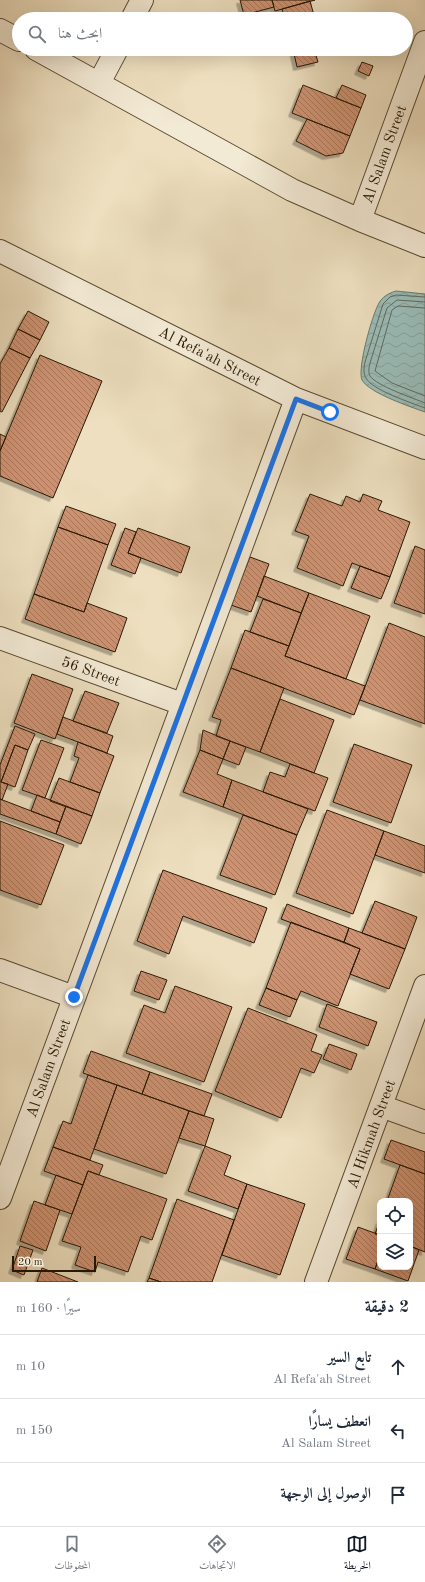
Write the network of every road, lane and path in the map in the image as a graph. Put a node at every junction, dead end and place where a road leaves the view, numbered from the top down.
1 (142, 0) edge
2 (136, 12) edge
3 (0, 30) edge
4 (12, 36) edge
5 (425, 42) edge
6 (49, 56) edge
7 (113, 56) edge
8 (99, 83) junction
9 (360, 220) junction
10 (425, 246) edge
11 (3, 259) edge
12 (296, 399) junction
13 (425, 448) edge
14 (0, 638) edge
15 (182, 704) junction
16 (0, 970) edge
17 (425, 986) edge
18 (74, 997) junction
19 (381, 1106) junction
20 (425, 1122) edge
21 (0, 1198) edge
22 (316, 1282) edge

1 - 2 street
3 - 4 street
5 - 9 street, Al Salam Street
6 - 8 street
7 - 8 street
8 - 9 street
9 - 10 street
11 - 12 street, Al Refa'ah Street
12 - 13 street, Al Refa'ah Street
12 - 15 street, Al Salam Street
14 - 15 street, 56 Street
15 - 18 street, Al Salam Street
16 - 18 street
17 - 19 street, Al Hikmah Street
18 - 21 street, Al Salam Street
19 - 20 street
19 - 22 street, Al Hikmah Street

